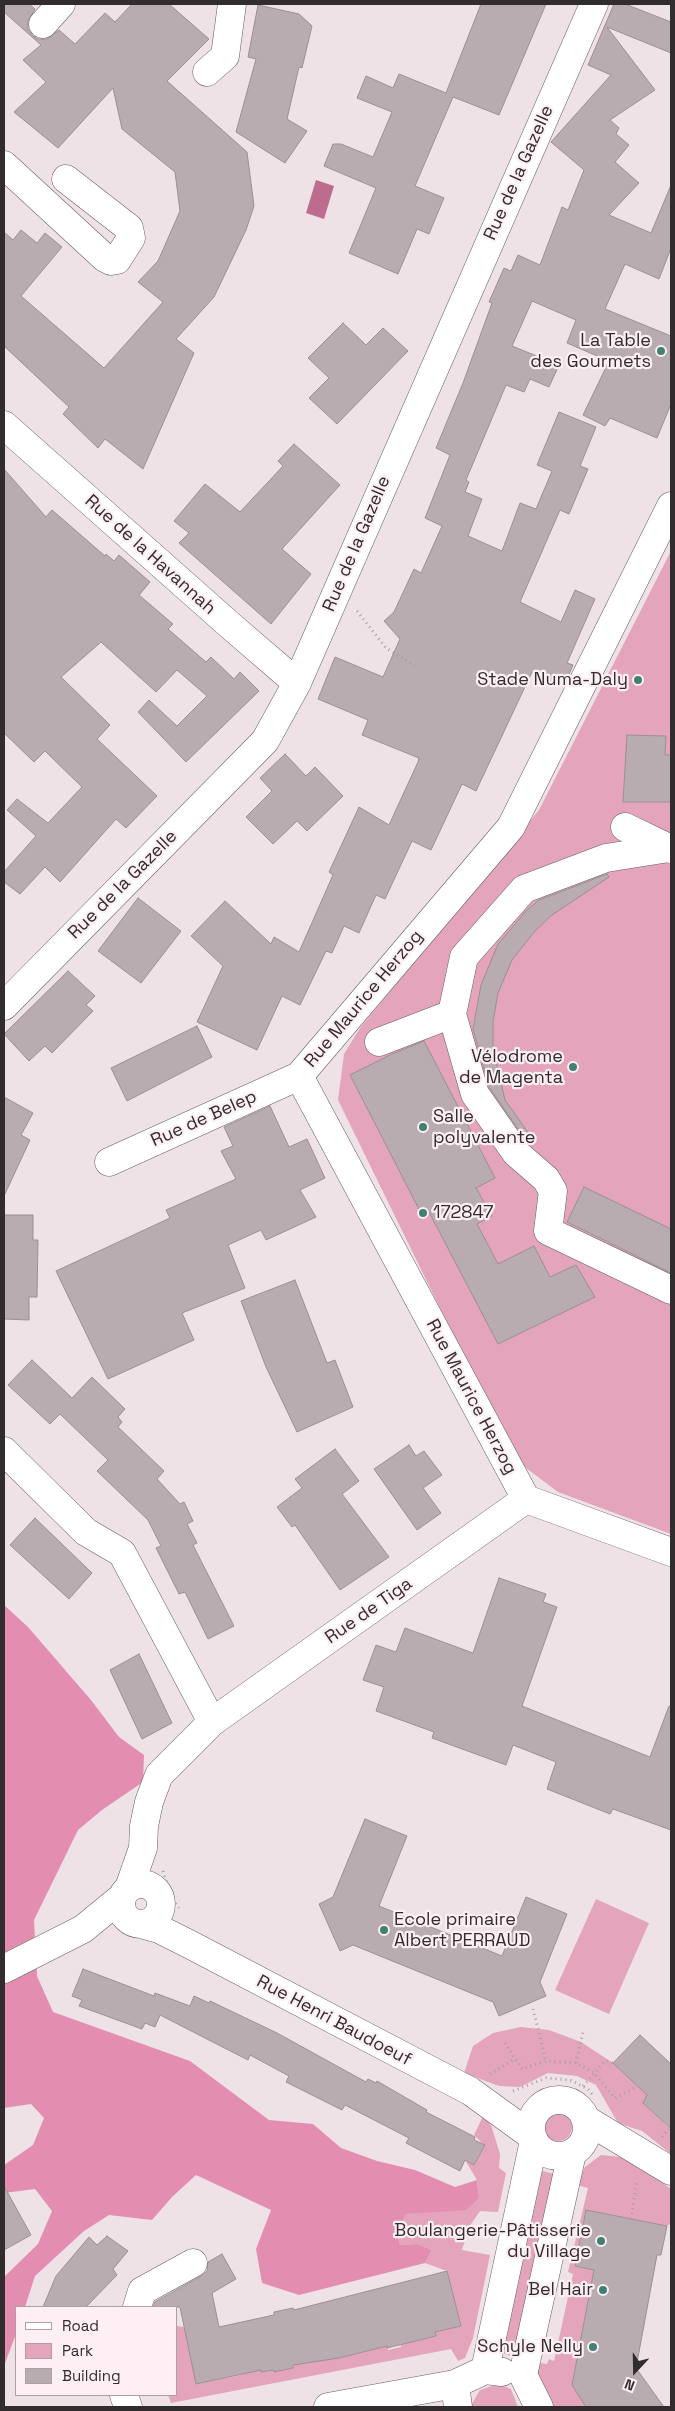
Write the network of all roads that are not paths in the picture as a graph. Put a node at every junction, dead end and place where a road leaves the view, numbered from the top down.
1 (61, 4) edge
2 (232, 4) edge
3 (594, 4) edge
4 (43, 24) dead end
5 (207, 72) dead end
6 (4, 166) edge
7 (66, 179) dead end
8 (4, 426) edge
9 (671, 506) edge
10 (298, 683) junction
11 (625, 827) dead end
12 (670, 848) edge
13 (4, 1006) edge
14 (452, 1014) junction
15 (379, 1042) dead end
16 (299, 1076) junction
17 (109, 1162) dead end
18 (671, 1290) edge
19 (4, 1452) edge
20 (526, 1499) junction
21 (671, 1552) edge
22 (212, 1722) junction
23 (152, 1856) junction
24 (126, 1892) junction
25 (166, 1902) junction
26 (138, 1923) junction
27 (83, 1929) junction
28 (189, 1944) junction
29 (4, 1969) edge
30 (482, 2087) junction
31 (548, 2103) junction
32 (585, 2120) junction
33 (533, 2139) junction
34 (637, 2149) junction
35 (574, 2151) junction
36 (671, 2171) edge
37 (193, 2263) dead end
38 (138, 2306) edge
39 (485, 2370) junction
40 (523, 2374) junction
41 (456, 2396) edge
42 (328, 2407) edge
43 (539, 2407) edge

1 - 4 street
2 - 5 street
3 - 10 street, Rue de la Gazelle
6 - 7 street
8 - 10 street, Rue de la Havannah
9 - 16 street, Rue Maurice Herzog
10 - 13 street, Rue de la Gazelle
11 - 12 street
12 - 14 street
14 - 15 street
14 - 18 street
16 - 17 street, Rue de Belep
16 - 20 street, Rue Maurice Herzog
19 - 22 street
20 - 21 street
20 - 22 street, Rue de Tiga
22 - 23 street, Rue de Tiga
23 - 24 street
23 - 25 street, Rue Henri Baudoeuf
24 - 25 street
24 - 26 street
24 - 27 street
25 - 26 street
25 - 28 street, Rue Henri Baudoeuf
26 - 27 street
26 - 28 street, Rue Henri Baudoeuf
27 - 29 street
28 - 30 street, Rue Henri Baudoeuf
30 - 31 street, Rue Henri Baudoeuf
30 - 33 street, Rue Henri Baudoeuf
31 - 32 street
31 - 33 street
32 - 34 street
32 - 35 street
33 - 35 street
33 - 39 street
34 - 35 street
34 - 36 street
35 - 40 street
37 - 38 street
39 - 40 street
39 - 41 street
40 - 43 street
41 - 42 street

